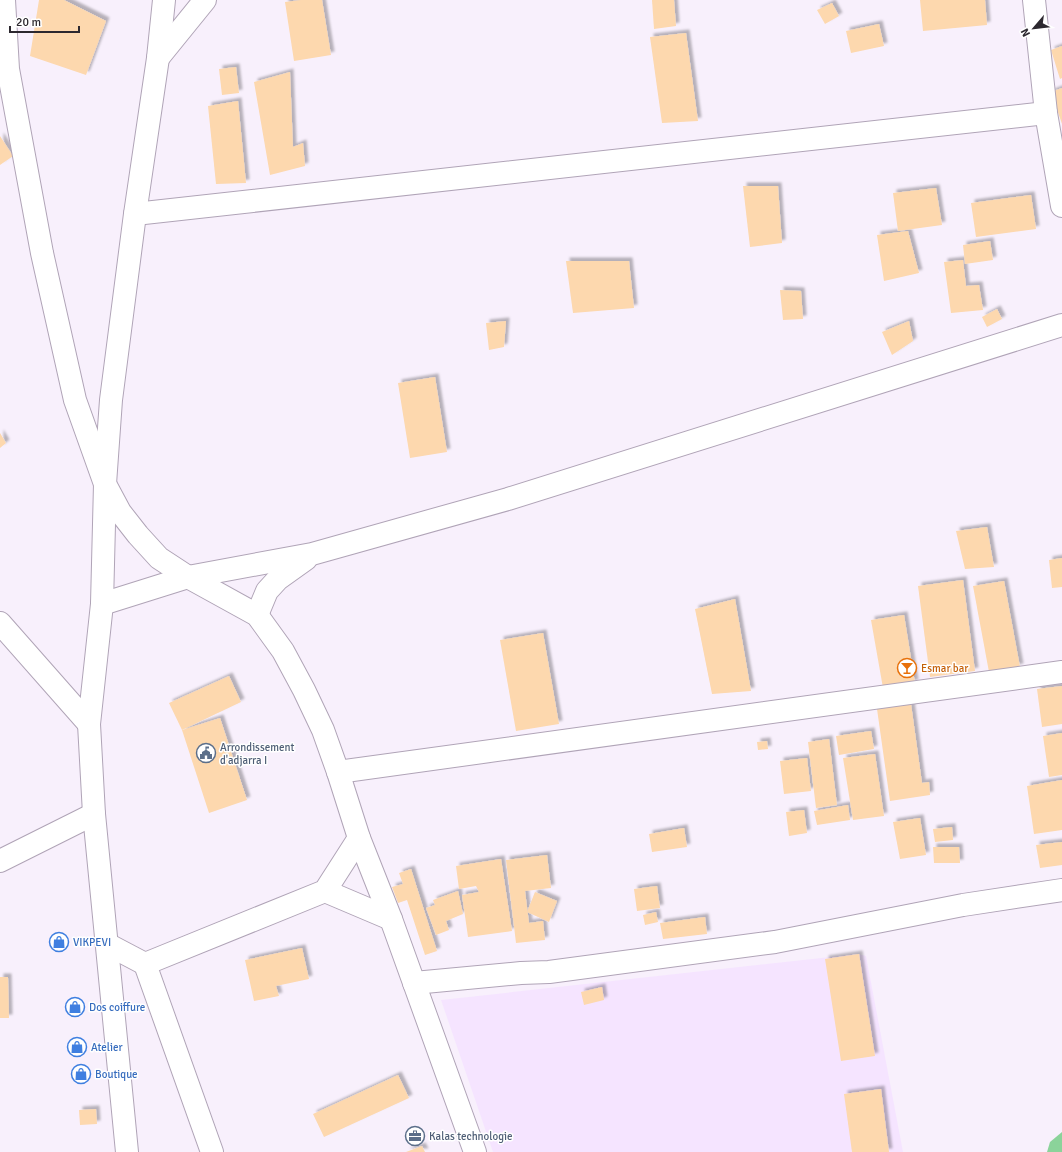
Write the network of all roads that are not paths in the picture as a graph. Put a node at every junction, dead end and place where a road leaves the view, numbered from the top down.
1 (4, 0) edge
2 (164, 0) edge
3 (205, 0) edge
4 (1034, 0) edge
5 (158, 58) junction
6 (1046, 113) junction
7 (1062, 206) edge
8 (136, 214) junction
9 (1062, 325) edge
10 (105, 484) junction
11 (312, 554) junction
12 (188, 577) junction
13 (102, 604) junction
14 (257, 615) junction
15 (0, 623) edge
16 (1062, 672) edge
17 (89, 724) junction
18 (338, 772) junction
19 (94, 814) junction
20 (359, 838) junction
21 (0, 861) edge
22 (1062, 890) edge
23 (325, 891) junction
24 (391, 919) junction
25 (107, 944) junction
26 (145, 964) junction
27 (414, 983) junction
28 (127, 1152) edge
29 (212, 1152) edge
30 (475, 1152) edge

1 - 10 street
2 - 5 street
3 - 5 street
4 - 6 street
5 - 8 street
6 - 7 street
6 - 8 street
8 - 10 street
9 - 11 street
10 - 12 street
10 - 13 street
11 - 12 street
11 - 14 street
12 - 13 street
12 - 14 street
13 - 17 street
14 - 18 street
15 - 17 street
16 - 18 street
17 - 19 street
18 - 20 street
19 - 21 street
19 - 25 street
20 - 23 street
20 - 24 street
22 - 27 street
23 - 24 street
23 - 26 street
24 - 27 street
25 - 26 street
25 - 28 street
26 - 29 street
27 - 30 street

